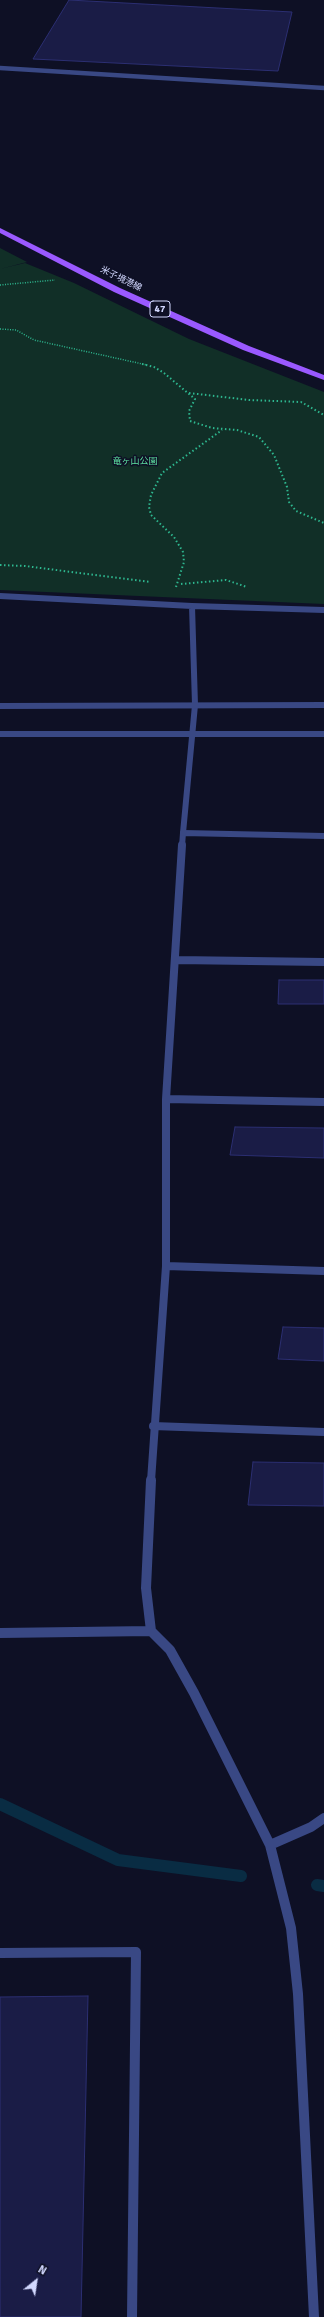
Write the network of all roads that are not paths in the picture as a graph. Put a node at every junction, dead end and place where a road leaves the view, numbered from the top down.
1 (0, 68) edge
2 (324, 88) edge
3 (0, 230) edge
4 (324, 378) edge
5 (0, 596) edge
6 (192, 606) junction
7 (324, 610) edge
8 (324, 705) edge
9 (0, 706) edge
10 (195, 706) junction
11 (0, 734) edge
12 (192, 734) junction
13 (324, 734) edge
14 (184, 833) junction
15 (324, 836) edge
16 (177, 960) junction
17 (324, 962) edge
18 (166, 1099) junction
19 (324, 1102) edge
20 (166, 1266) junction
21 (324, 1271) edge
22 (154, 1426) junction
23 (324, 1432) edge
24 (151, 1631) junction
25 (0, 1633) edge
26 (324, 1818) edge
27 (270, 1845) junction
28 (0, 1953) edge
29 (132, 2317) edge
30 (314, 2317) edge

1 - 2 street
3 - 4 main road, 米子境港線 / 47
5 - 6 street
6 - 7 street
6 - 10 street
8 - 10 street
9 - 10 street
10 - 12 street
11 - 12 street
12 - 13 street
12 - 14 street
14 - 15 street
14 - 16 street
16 - 17 street
16 - 18 street
18 - 19 street
18 - 20 street
20 - 21 street
20 - 22 street
22 - 23 street
22 - 24 street
24 - 25 street
24 - 27 street
26 - 27 street
27 - 30 street
28 - 29 street

